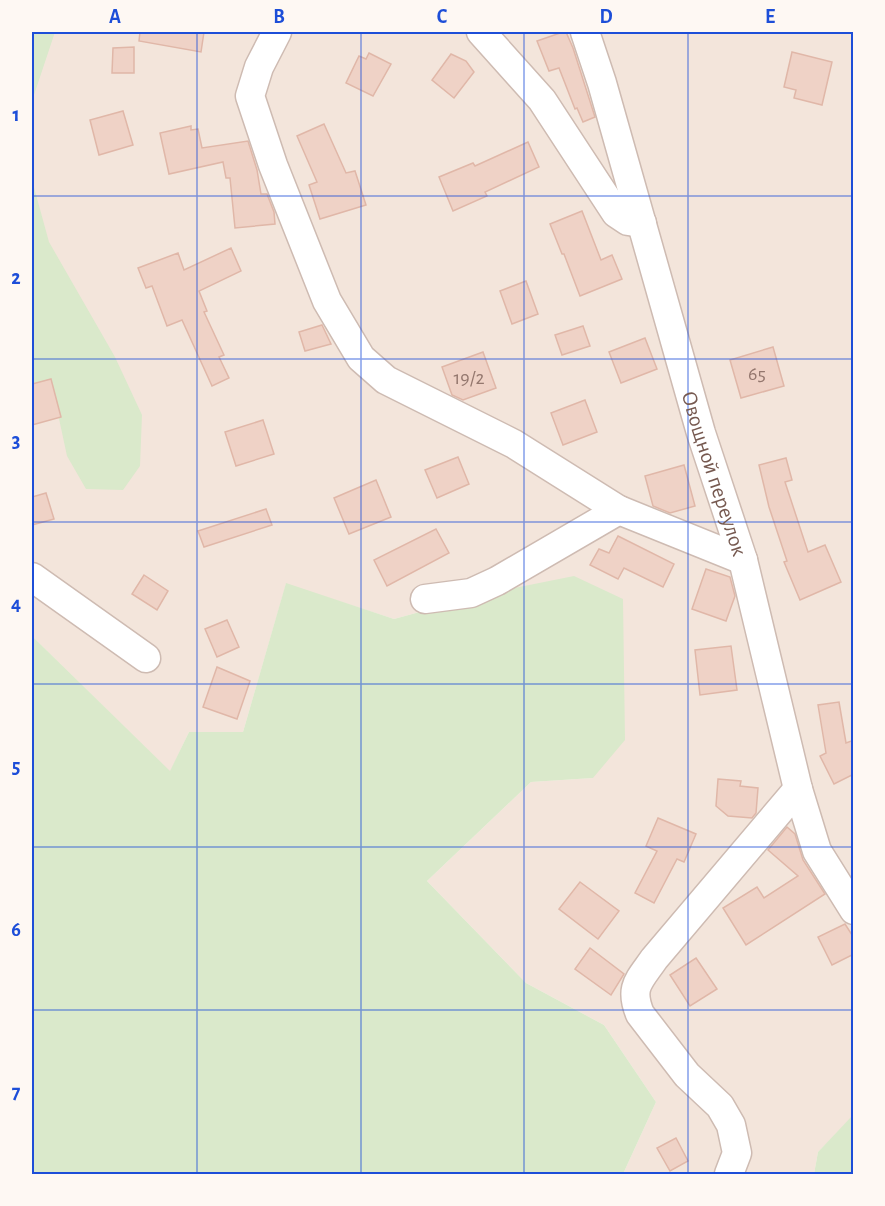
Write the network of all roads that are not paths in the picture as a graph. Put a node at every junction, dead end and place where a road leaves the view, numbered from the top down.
1 (277, 32) edge
2 (481, 32) edge
3 (585, 32) edge
4 (642, 224) junction
5 (619, 510) junction
6 (743, 560) junction
7 (32, 577) edge
8 (425, 599) dead end
9 (146, 658) dead end
10 (798, 789) junction
11 (854, 910) edge
12 (729, 1174) edge

1 - 5 street
2 - 4 street
3 - 4 street, Овощной переулок
4 - 6 street, Овощной переулок
5 - 6 street
5 - 8 street
6 - 10 street, Овощной переулок
7 - 9 street
10 - 11 street, Овощной переулок
10 - 12 street

